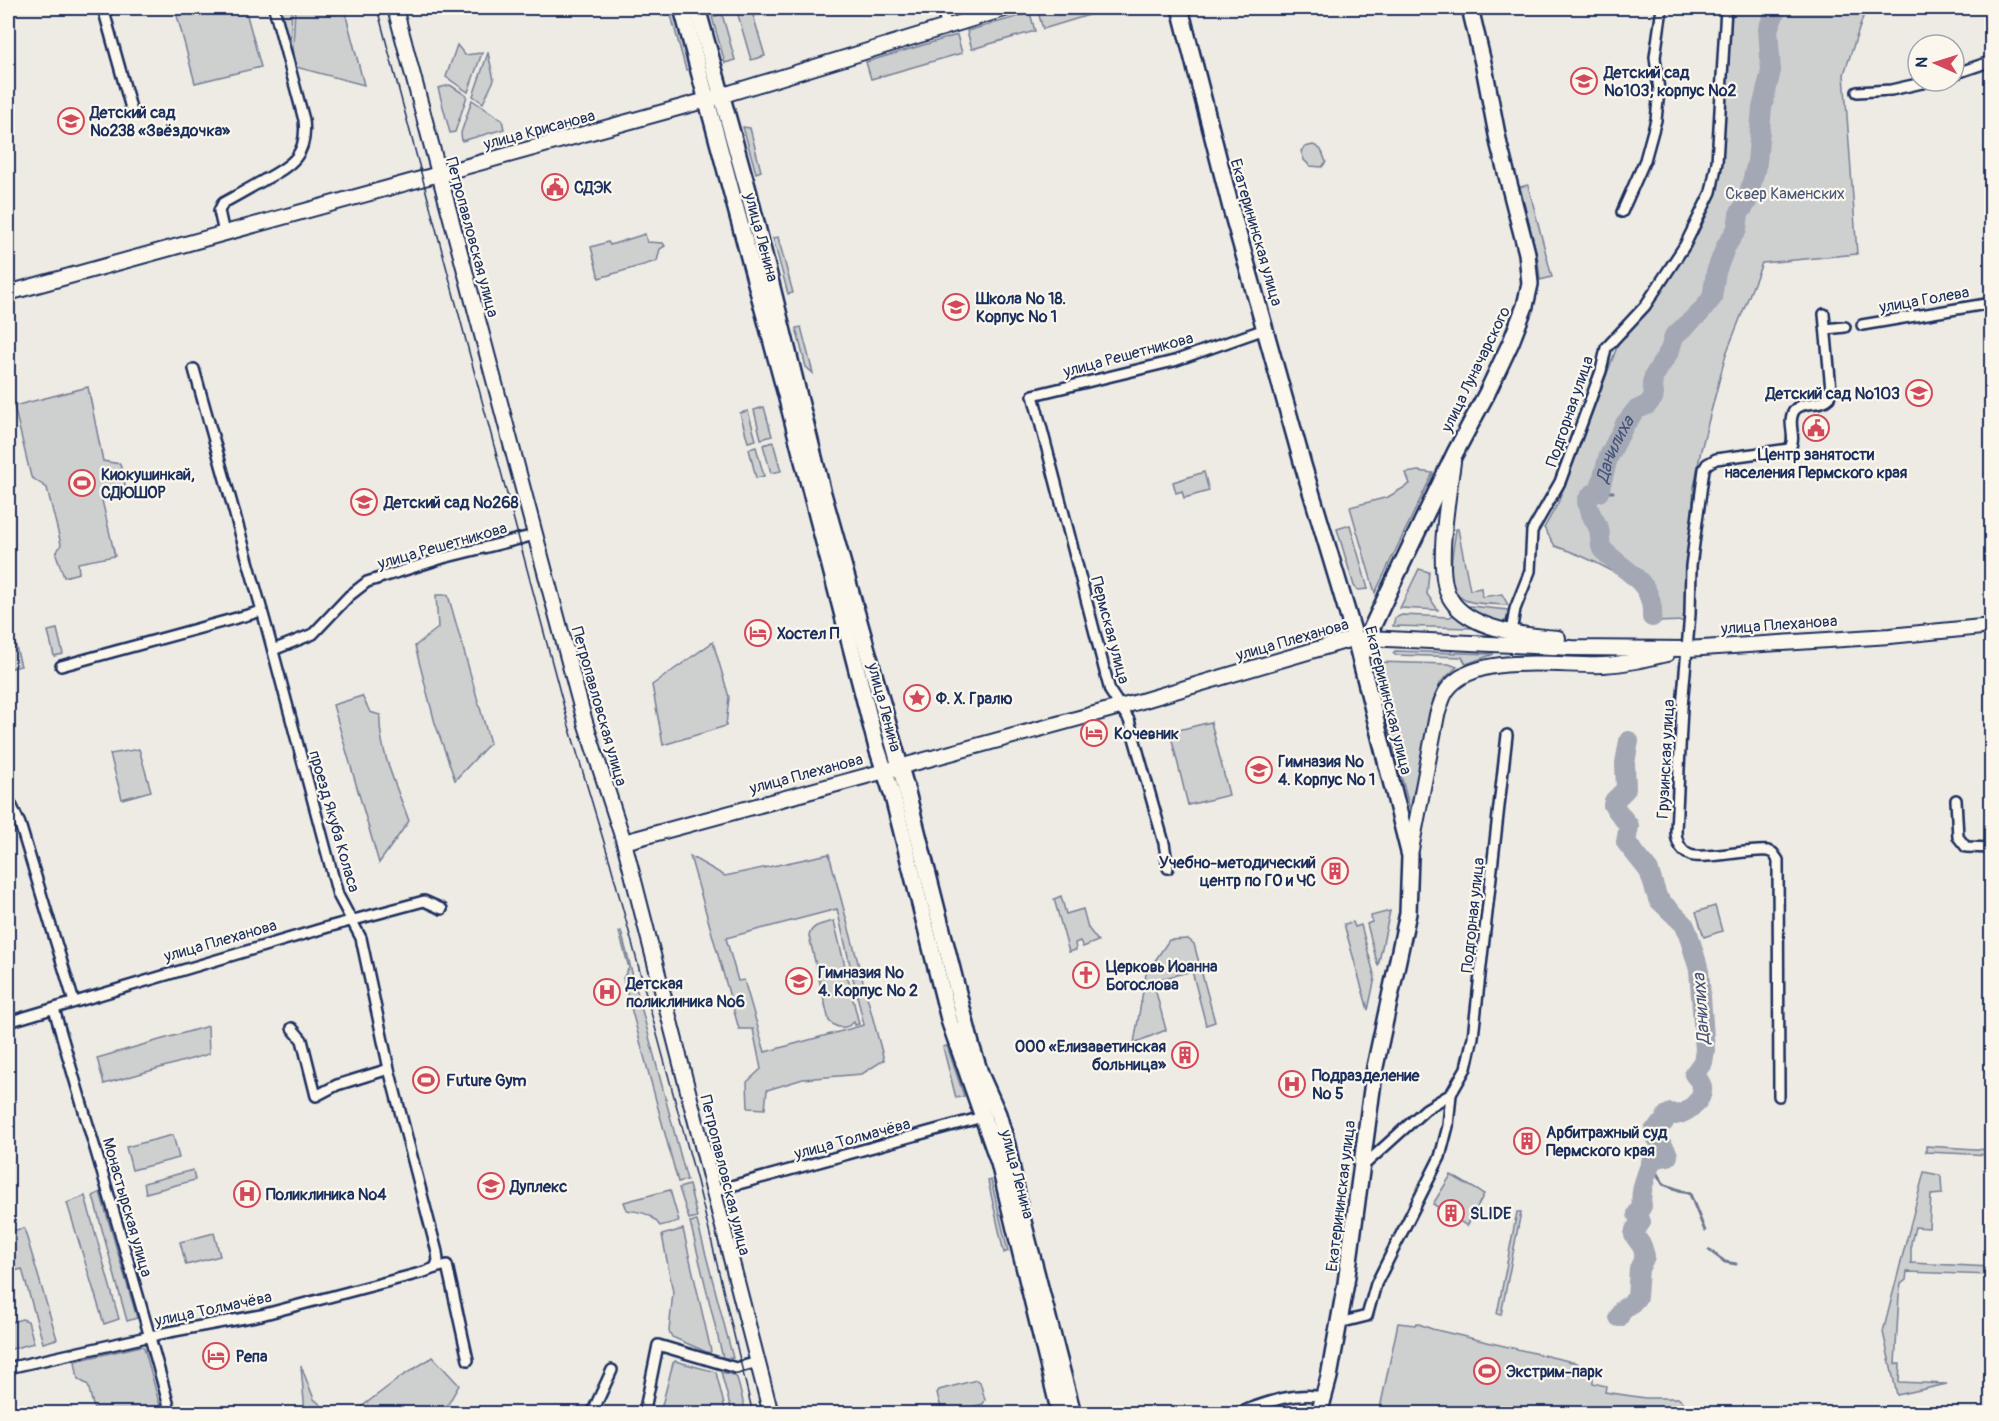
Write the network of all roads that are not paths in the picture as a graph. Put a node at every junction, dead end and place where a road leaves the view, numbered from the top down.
1 (103, 8) edge
2 (274, 8) edge
3 (395, 8) edge
4 (682, 8) edge
5 (697, 8) edge
6 (941, 8) edge
7 (1008, 8) edge
8 (1180, 8) edge
9 (1470, 8) edge
10 (1662, 8) edge
11 (1726, 8) edge
12 (946, 25) junction
13 (1992, 61) edge
14 (1966, 70) edge
15 (1906, 87) edge
16 (1857, 92) dead end
17 (714, 98) junction
18 (132, 112) dead end
19 (439, 173) junction
20 (1622, 212) dead end
21 (224, 233) junction
22 (8, 293) edge
23 (1992, 303) edge
24 (1824, 314) dead end
25 (1862, 325) dead end
26 (1845, 327) dead end
27 (1265, 329) junction
28 (1826, 329) junction
29 (194, 369) dead end
30 (1033, 395) joint
31 (1455, 453) junction
32 (535, 535) junction
33 (262, 611) junction
34 (1992, 626) edge
35 (1511, 632) junction
36 (1361, 638) junction
37 (1687, 645) junction
38 (273, 650) junction
39 (61, 666) dead end
40 (1120, 707) junction
41 (1507, 735) dead end
42 (892, 768) junction
43 (8, 798) edge
44 (1956, 800) dead end
45 (624, 842) junction
46 (1992, 848) edge
47 (1410, 856) junction
48 (1168, 868) dead end
49 (442, 909) dead end
50 (351, 921) junction
51 (74, 1002) junction
52 (54, 1009) junction
53 (8, 1022) edge
54 (292, 1028) dead end
55 (389, 1069) junction
56 (1451, 1094) junction
57 (1779, 1096) dead end
58 (990, 1116) junction
59 (1362, 1167) junction
60 (713, 1191) junction
61 (435, 1268) junction
62 (1339, 1323) junction
63 (150, 1337) junction
64 (468, 1360) dead end
65 (758, 1362) junction
66 (8, 1368) edge
67 (612, 1370) dead end
68 (1323, 1397) junction
69 (593, 1411) dead end
70 (171, 1413) edge
71 (644, 1413) edge
72 (771, 1413) edge
73 (1060, 1413) edge
74 (1073, 1413) edge
75 (1235, 1413) edge
76 (1319, 1413) edge

1 - 18 street
2 - 21 street
3 - 19 main road, Петропавловская улица
4 - 17 main road, улица Ленина
5 - 17 main road, улица Ленина
6 - 12 street
7 - 12 main road, улица Крисанова
8 - 27 main road, Екатерининская улица
9 - 31 main road, улица Луначарского
10 - 20 street
11 - 35 street, Подгорная улица
12 - 17 main road, улица Крисанова
13 - 14 street
15 - 16 street
17 - 19 main road, улица Крисанова
17 - 42 main road, улица Ленина
19 - 21 main road, улица Крисанова
19 - 32 main road, Петропавловская улица
21 - 22 main road, улица Крисанова
23 - 25 street, улица Голева
24 - 28 street
26 - 28 street
27 - 30 street, улица Решетникова
27 - 36 main road, Екатерининская улица
28 - 37 street, Грузинская улица
29 - 33 street, проезд Якуба Коласа
30 - 40 street, Пермская улица
31 - 35 main road
31 - 36 main road, улица Луначарского
32 - 38 street, улица Решетникова
32 - 45 main road, Петропавловская улица
33 - 38 street, проезд Якуба Коласа
33 - 39 street
34 - 37 main road, улица Плеханова
35 - 37 main road
36 - 37 main road, улица Плеханова
36 - 40 main road, улица Плеханова
36 - 47 main road, Екатерининская улица
37 - 47 main road
37 - 57 street, Грузинская улица
38 - 50 street, проезд Якуба Коласа
40 - 42 main road, улица Плеханова
40 - 48 street, Пермская улица
41 - 56 street, Подгорная улица
42 - 45 main road, улица Плеханова
42 - 58 main road, улица Ленина
43 - 51 street
44 - 46 street
45 - 60 main road, Петропавловская улица
47 - 59 main road, Екатерининская улица
49 - 50 street, улица Плеханова
50 - 51 street, улица Плеханова
50 - 55 street, проезд Якуба Коласа
51 - 52 street, улица Плеханова
52 - 53 street, улица Плеханова
52 - 63 street, Монастырская улица
54 - 55 street
55 - 61 street, проезд Якуба Коласа
56 - 59 street
56 - 62 street, Подгорная улица
58 - 60 street, улица Толмачёва
58 - 73 main road, улица Ленина
58 - 74 main road, улица Ленина
59 - 62 main road, Екатерининская улица
60 - 65 main road, Петропавловская улица
61 - 63 street, улица Толмачёва
61 - 64 street
62 - 68 main road, Екатерининская улица
63 - 66 street, улица Толмачёва
63 - 70 street, Монастырская улица
65 - 71 street
65 - 72 main road, Петропавловская улица
67 - 69 street
68 - 75 street
68 - 76 main road, Екатерининская улица

